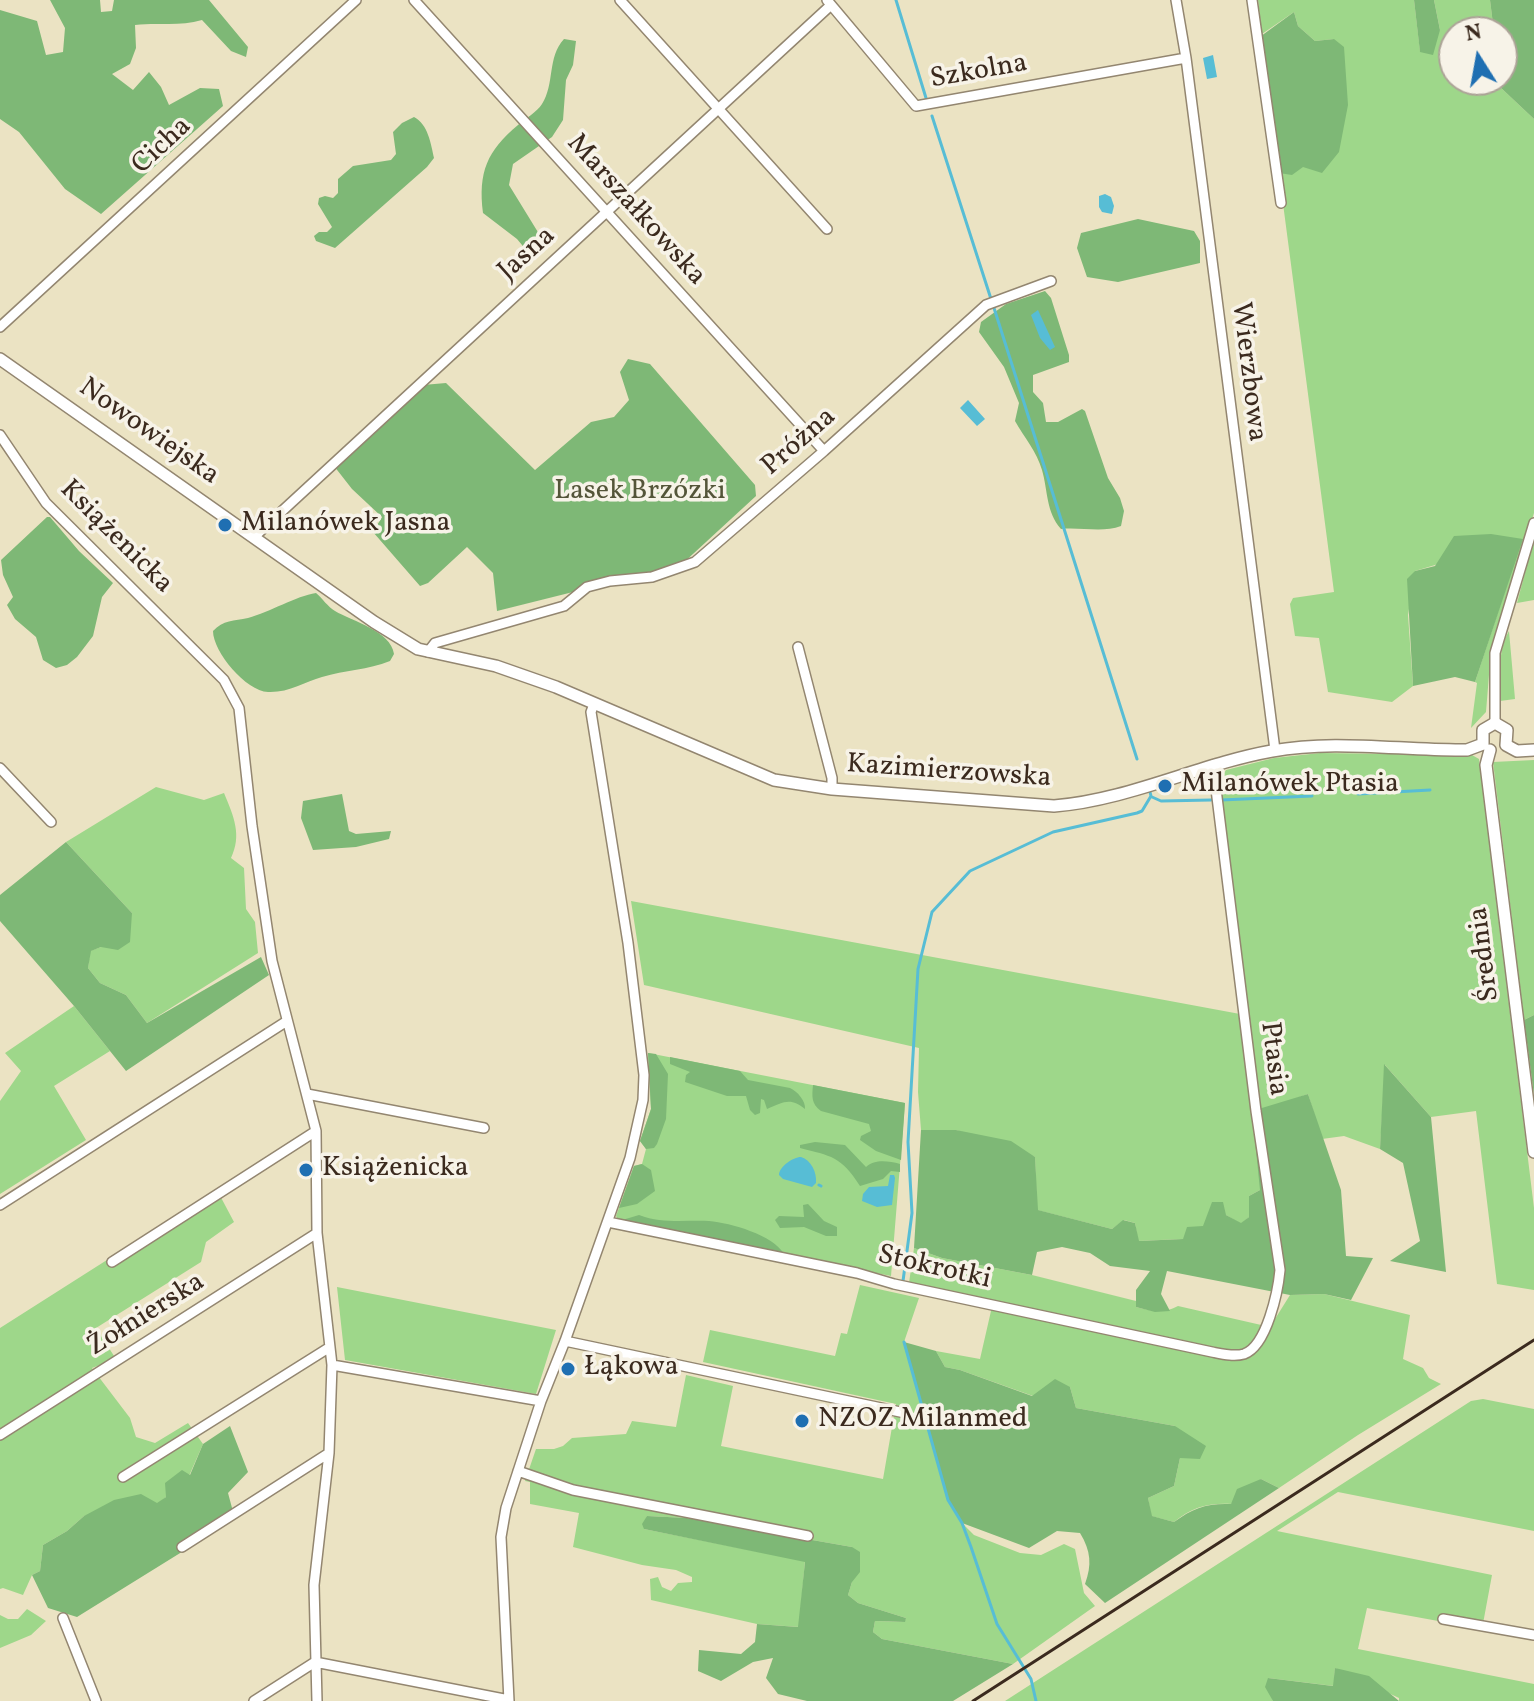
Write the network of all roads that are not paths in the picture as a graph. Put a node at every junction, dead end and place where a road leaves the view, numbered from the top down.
1 (356, 0) edge
2 (414, 0) edge
3 (620, 0) edge
4 (1176, 0) edge
5 (1252, 0) edge
6 (829, 3) edge
7 (1186, 58) junction
8 (718, 109) junction
9 (1281, 203) dead end
10 (607, 213) junction
11 (827, 229) dead end
12 (1051, 281) dead end
13 (0, 327) edge
14 (0, 359) edge
15 (0, 435) edge
16 (824, 451) junction
17 (1534, 523) edge
18 (254, 537) junction
19 (798, 647) dead end
20 (428, 652) junction
21 (594, 704) junction
22 (1495, 723) junction
23 (1506, 745) junction
24 (1486, 747) junction
25 (1275, 750) junction
26 (1534, 750) edge
27 (1213, 765) junction
28 (0, 768) edge
29 (832, 789) junction
30 (51, 822) dead end
31 (287, 1021) junction
32 (307, 1094) junction
33 (484, 1128) dead end
34 (316, 1131) junction
35 (1534, 1152) edge
36 (0, 1205) edge
37 (608, 1222) junction
38 (317, 1233) junction
39 (112, 1262) dead end
40 (565, 1341) junction
41 (330, 1347) junction
42 (1249, 1352) joint
43 (332, 1365) junction
44 (541, 1401) junction
45 (905, 1413) dead end
46 (0, 1435) edge
47 (329, 1453) junction
48 (518, 1471) junction
49 (123, 1477) dead end
50 (808, 1536) dead end
51 (182, 1547) dead end
52 (63, 1618) dead end
53 (1443, 1619) dead end
54 (1534, 1635) edge
55 (315, 1662) junction
56 (509, 1700) edge
57 (96, 1701) edge
58 (254, 1701) edge
59 (317, 1701) edge

1 - 13 street, Cicha
2 - 10 street, Marszałkowska
3 - 8 street
4 - 7 street, Wierzbowa
5 - 9 street
6 - 7 street, Szkolna
6 - 8 street, Jasna
7 - 25 street, Wierzbowa
8 - 10 street, Jasna
8 - 11 street
10 - 16 street, Marszałkowska
10 - 18 street, Jasna
12 - 16 street, Próżna
14 - 18 street, Nowowiejska
15 - 31 street, Książenicka
16 - 20 street, Próżna
17 - 22 street
18 - 20 street, Nowowiejska
19 - 29 street
20 - 21 street, Kazimierzowska
21 - 29 street, Kazimierzowska
21 - 37 street
22 - 23 street
22 - 24 street
23 - 24 street
23 - 26 street
24 - 25 street, Kazimierzowska
24 - 35 street, Średnia
25 - 27 street, Kazimierzowska
27 - 29 street, Kazimierzowska
27 - 42 street, Ptasia
28 - 30 street
31 - 32 street, Książenicka
31 - 36 street
32 - 33 street
32 - 34 street, Książenicka
34 - 38 street, Książenicka
34 - 39 street
37 - 40 street
37 - 42 street, Stokrotki
38 - 41 street, Książenicka
38 - 46 street, Żołnierska
40 - 44 street
40 - 45 street
41 - 43 street, Książenicka
41 - 49 street
43 - 44 street
43 - 47 street, Książenicka
44 - 48 street
47 - 51 street
47 - 55 street, Książenicka
48 - 50 street
48 - 56 street
52 - 57 street
53 - 54 street
55 - 56 street
55 - 58 street
55 - 59 street, Książenicka

